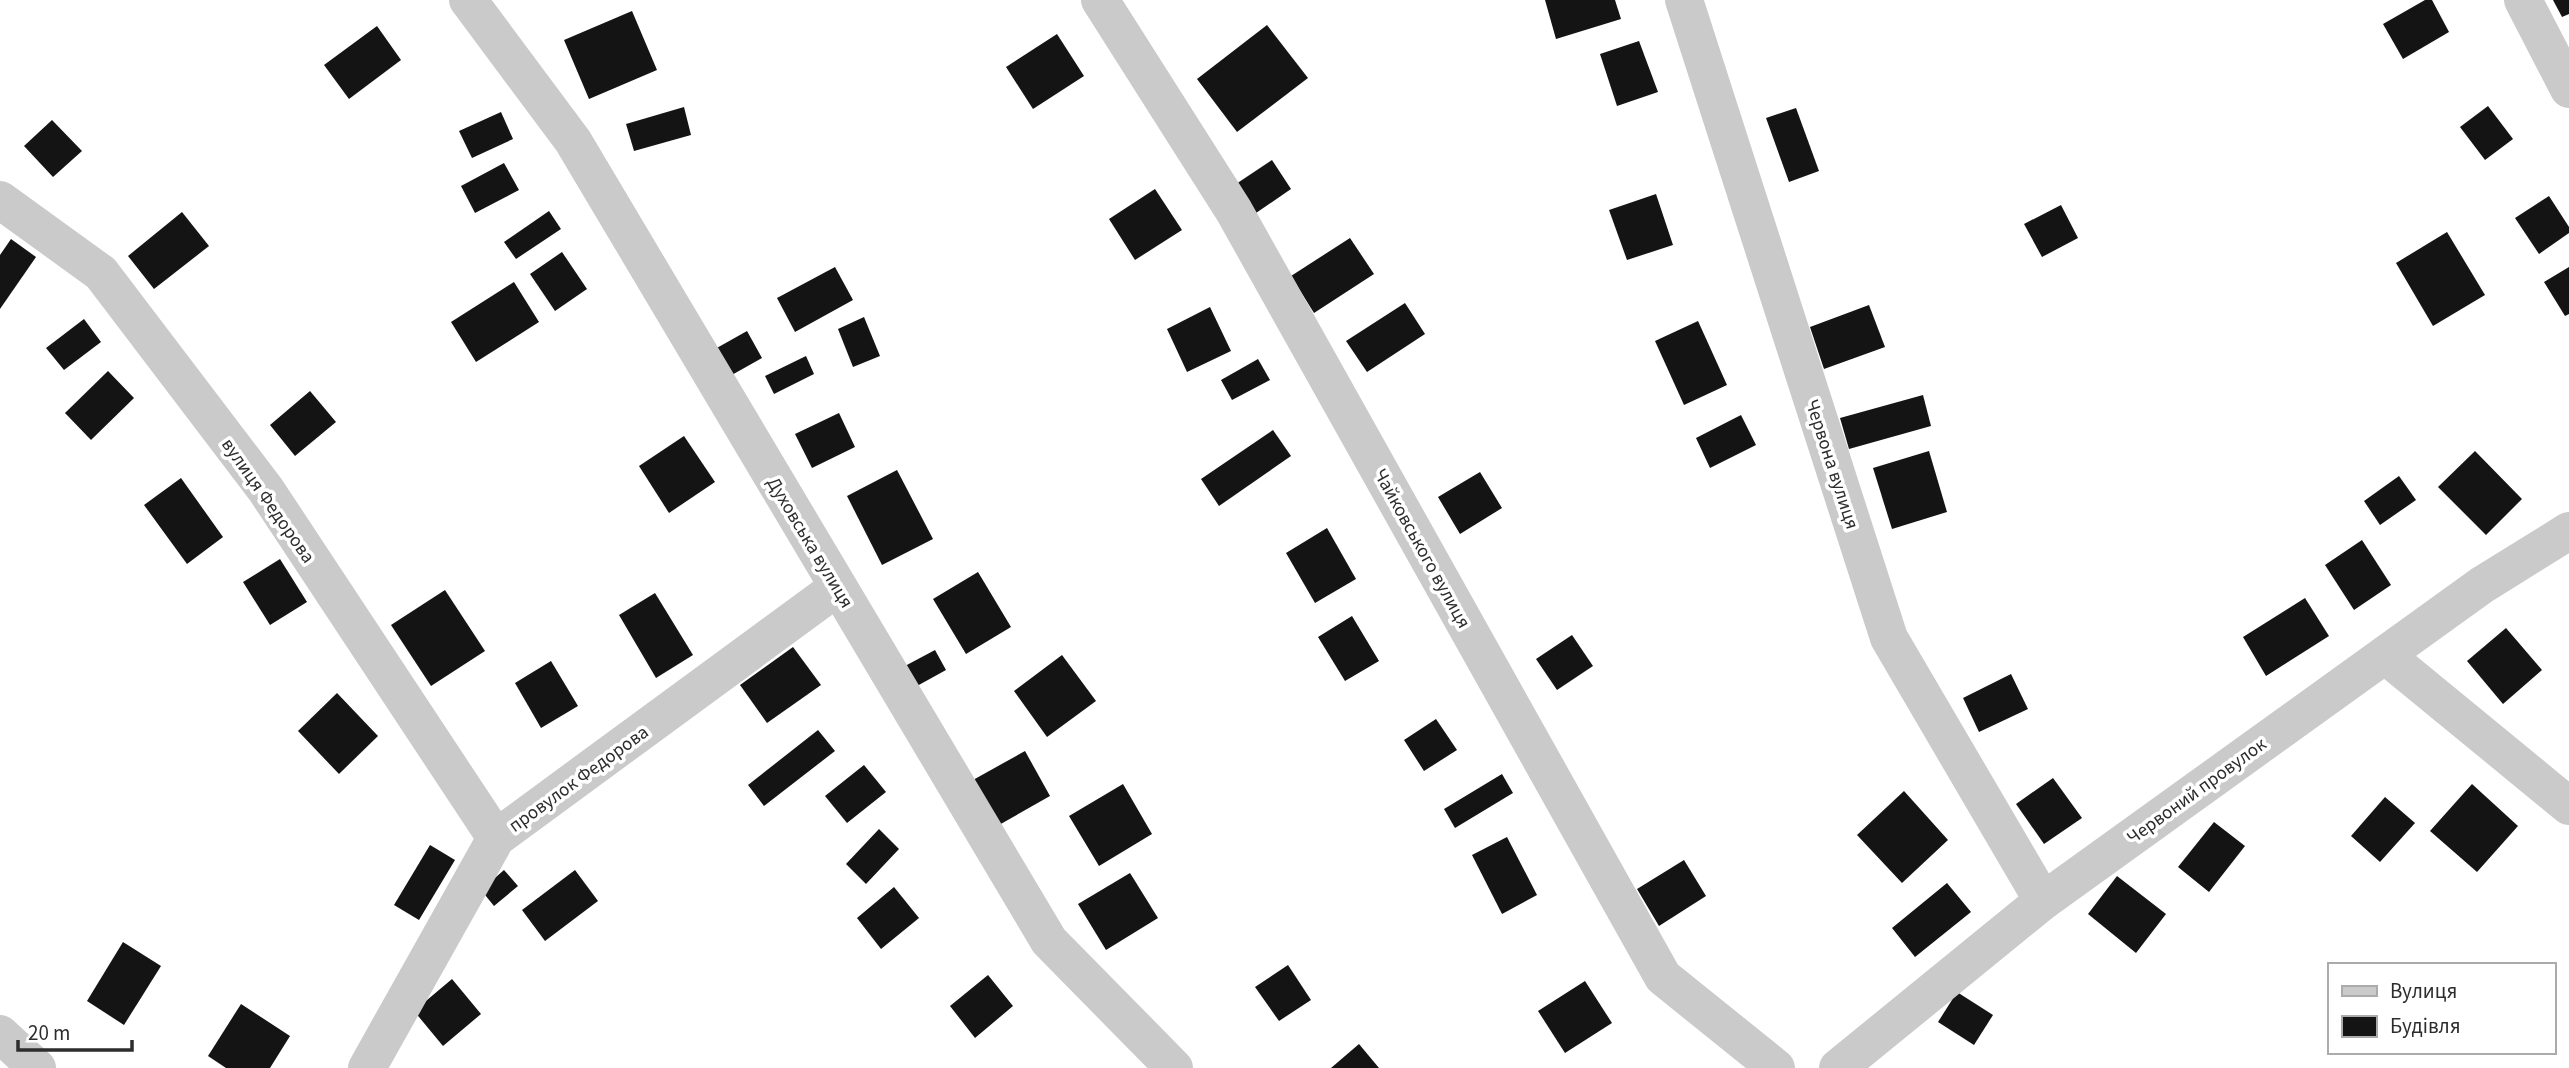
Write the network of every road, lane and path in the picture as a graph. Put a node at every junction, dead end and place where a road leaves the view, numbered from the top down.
1 (468, 0) edge
2 (1100, 0) edge
3 (1684, 0) edge
4 (2523, 0) edge
5 (2569, 89) edge
6 (0, 200) edge
7 (2569, 531) edge
8 (838, 587) junction
9 (2385, 655) junction
10 (2569, 806) edge
11 (496, 838) junction
12 (2043, 901) junction
13 (0, 1034) edge
14 (37, 1068) edge
15 (368, 1068) edge
16 (1174, 1068) edge
17 (1776, 1068) edge
18 (1838, 1068) edge

1 - 8 street, Духовська вулиця
2 - 17 street, Чайковського вулиця
3 - 12 street, Червона вулиця
4 - 5 street
6 - 11 street, вулиця Федорова
7 - 9 street, Червоний провулок
8 - 11 street, провулок Федорова
8 - 16 street, Духовська вулиця
9 - 10 street
9 - 12 street, Червоний провулок
11 - 15 street, провулок Федорова
12 - 18 street, Червоний провулок
13 - 14 street

